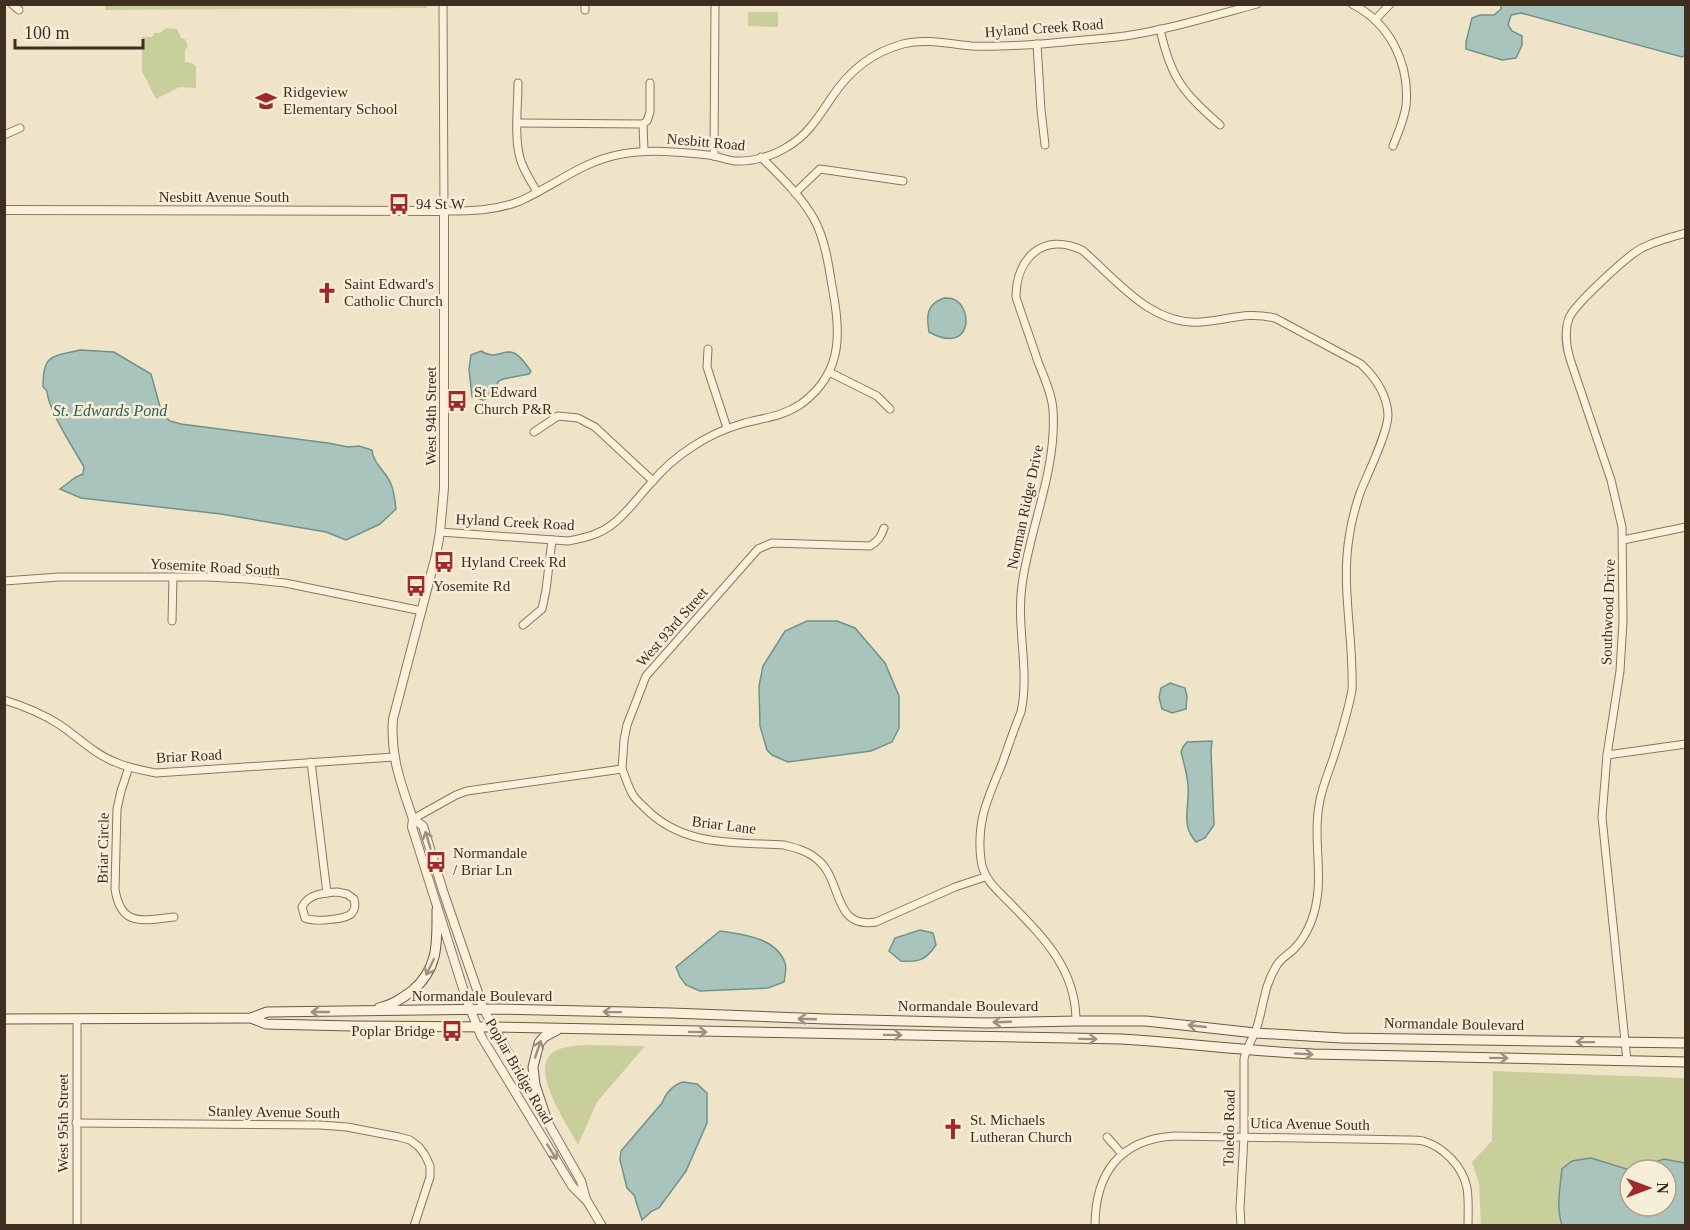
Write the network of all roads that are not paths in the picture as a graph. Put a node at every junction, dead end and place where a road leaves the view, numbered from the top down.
1 (12, 4) edge
2 (443, 4) edge
3 (715, 4) edge
4 (1257, 4) edge
5 (1352, 4) edge
6 (1390, 4) edge
7 (19, 10) dead end
8 (1375, 20) junction
9 (1160, 29) junction
10 (1037, 44) junction
11 (518, 83) dead end
12 (650, 83) dead end
13 (822, 114) joint
14 (518, 123) junction
15 (643, 124) junction
16 (1220, 125) dead end
17 (20, 128) dead end
18 (4, 135) edge
19 (1045, 145) dead end
20 (1393, 146) dead end
21 (644, 151) junction
22 (714, 156) junction
23 (761, 157) junction
24 (903, 181) dead end
25 (537, 192) junction
26 (795, 193) junction
27 (4, 210) edge
28 (444, 211) junction
29 (1686, 233) edge
30 (708, 349) dead end
31 (829, 372) junction
32 (890, 409) dead end
33 (727, 428) junction
34 (534, 432) dead end
35 (653, 481) junction
36 (1686, 527) edge
37 (884, 528) dead end
38 (440, 532) junction
39 (552, 540) junction
40 (1623, 540) junction
41 (173, 577) junction
42 (4, 581) edge
43 (422, 611) junction
44 (172, 621) dead end
45 (523, 625) dead end
46 (4, 700) edge
47 (1686, 744) edge
48 (1608, 755) junction
49 (394, 757) junction
50 (311, 762) junction
51 (129, 767) junction
52 (622, 769) junction
53 (412, 819) junction
54 (985, 877) junction
55 (327, 893) junction
56 (448, 907) joint
57 (437, 910) junction
58 (174, 917) dead end
59 (484, 1010) junction
60 (470, 1011) junction
61 (360, 1012) junction
62 (251, 1018) junction
63 (77, 1019) junction
64 (4, 1020) edge
65 (1076, 1021) junction
66 (477, 1027) junction
67 (492, 1027) junction
68 (560, 1029) junction
69 (1255, 1033) junction
70 (1625, 1042) junction
71 (1686, 1043) edge
72 (1245, 1050) junction
73 (1627, 1061) junction
74 (1686, 1062) edge
75 (547, 1121) junction
76 (76, 1124) junction
77 (1107, 1137) dead end
78 (1244, 1137) junction
79 (1122, 1154) junction
80 (587, 1201) junction
81 (77, 1226) edge
82 (414, 1226) edge
83 (602, 1226) edge
84 (1095, 1226) edge
85 (1241, 1226) edge
86 (1468, 1226) edge

1 - 7 street
2 - 28 street, West 94th Street
3 - 22 street
4 - 9 street, Hyland Creek Road
5 - 8 street
6 - 8 street
8 - 20 street
9 - 10 street, Hyland Creek Road
9 - 16 street
10 - 13 street, Hyland Creek Road
10 - 19 street
11 - 14 street
12 - 15 street, Nesbitt Road
13 - 23 street, Nesbitt Road
14 - 15 street
14 - 25 street
15 - 21 street, Nesbitt Road
17 - 18 street
21 - 22 street, Nesbitt Road
21 - 25 street, Nesbitt Road
22 - 23 street, Nesbitt Road
23 - 26 street, Hyland Creek Road
24 - 26 street
25 - 28 street, Nesbitt Road
26 - 31 street, Hyland Creek Road
27 - 28 street, Nesbitt Avenue South
28 - 38 street, West 94th Street
29 - 40 street, Southwood Drive
30 - 33 street
31 - 32 street
31 - 33 street, Hyland Creek Road
33 - 35 street, Hyland Creek Road
34 - 35 street
35 - 39 street, Hyland Creek Road
36 - 40 street
37 - 52 street, West 93rd Street
38 - 39 street, Hyland Creek Road
38 - 43 street, West 94th Street
39 - 45 street
40 - 48 street, Southwood Drive
41 - 42 street, Yosemite Road South
41 - 43 street, Yosemite Road South
41 - 44 street
43 - 49 street, West 94th Street
46 - 51 street, Briar Road
47 - 48 street
48 - 70 street, Southwood Drive
49 - 50 street, Briar Road
49 - 53 street, West 94th Street
50 - 51 street, Briar Road
50 - 55 street
51 - 58 street, Briar Circle
52 - 53 street
52 - 54 street, Briar Lane
56 -> 53 street, West 94th Street
53 - 57 street, West 94th Street
54 - 65 street
54 - 69 street, Norman Ridge Drive
55 - 55 street
56 - 59 street, Poplar Bridge Road
57 - 60 street, Poplar Bridge Road
57 -> 61 main road
59 - 60 main road, Normandale Boulevard
65 -> 59 main road, Normandale Boulevard
59 - 67 street, Poplar Bridge Road
60 - 61 main road, Normandale Boulevard
60 - 66 street, Poplar Bridge Road
61 -> 62 main road, Normandale Boulevard
62 - 63 main road, Normandale Boulevard
62 - 66 main road, Normandale Boulevard
63 - 64 main road, Normandale Boulevard
63 - 76 street, West 95th Street
69 -> 65 main road, Normandale Boulevard
66 - 67 main road, Normandale Boulevard
66 -> 80 street, Poplar Bridge Road
67 - 68 main road, Normandale Boulevard
67 - 75 street, Poplar Bridge Road
68 -> 72 main road, Normandale Boulevard
75 -> 68 main road
70 -> 69 main road, Normandale Boulevard
69 - 72 street, Toledo Road
70 - 71 main road, Normandale Boulevard
70 - 73 street, Southwood Drive
72 -> 73 main road, Normandale Boulevard
72 - 78 street, Toledo Road
73 - 74 main road, Normandale Boulevard
75 - 80 street, Poplar Bridge Road
76 - 81 street, West 95th Street
76 - 82 street, Stanley Avenue South
77 - 79 street
78 - 79 street, Utica Avenue South
78 - 85 street, Toledo Road
78 - 86 street, Utica Avenue South
79 - 84 street
80 - 83 street, Poplar Bridge Road

